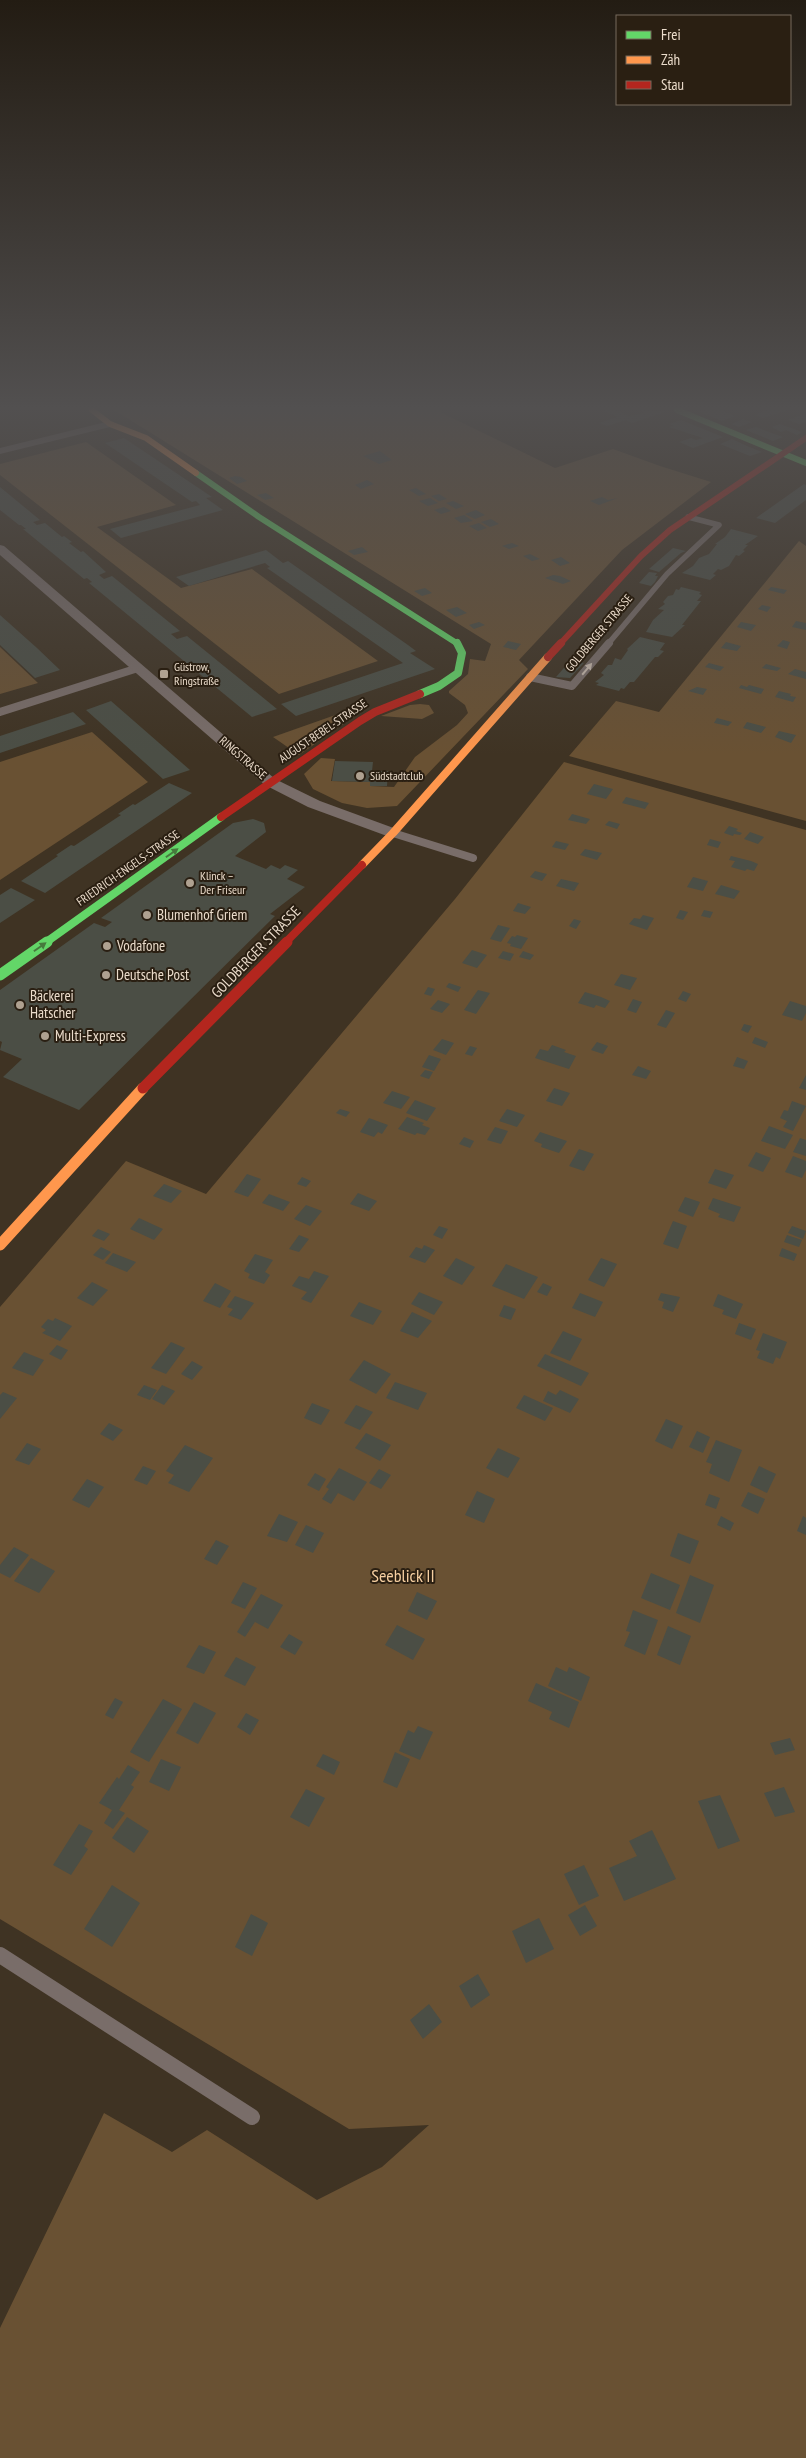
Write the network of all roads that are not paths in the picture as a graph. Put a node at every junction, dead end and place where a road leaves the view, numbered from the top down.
1 (271, 525) edge
2 (677, 525) edge
3 (718, 525) edge
4 (1, 552) edge
5 (138, 668) junction
6 (530, 677) junction
7 (0, 712) edge
8 (270, 782) junction
9 (393, 833) junction
10 (473, 858) dead end
11 (0, 975) edge
12 (0, 1245) edge
13 (0, 1955) edge
14 (252, 2117) dead end

1 - 8 street, AUGUST-BEBEL-STRASSE
2 - 6 street, GOLDBERGER STRASSE
6 -> 3 lane, GOLDBERGER STRASSE
4 - 5 street, RINGSTRASSE
5 - 7 lane
5 - 8 street, RINGSTRASSE
6 - 9 street, GOLDBERGER STRASSE
8 - 9 street, RINGSTRASSE
11 -> 8 street, FRIEDRICH-ENGELS-STRASSE
9 - 10 lane
9 - 12 street, GOLDBERGER STRASSE
13 - 14 lane

